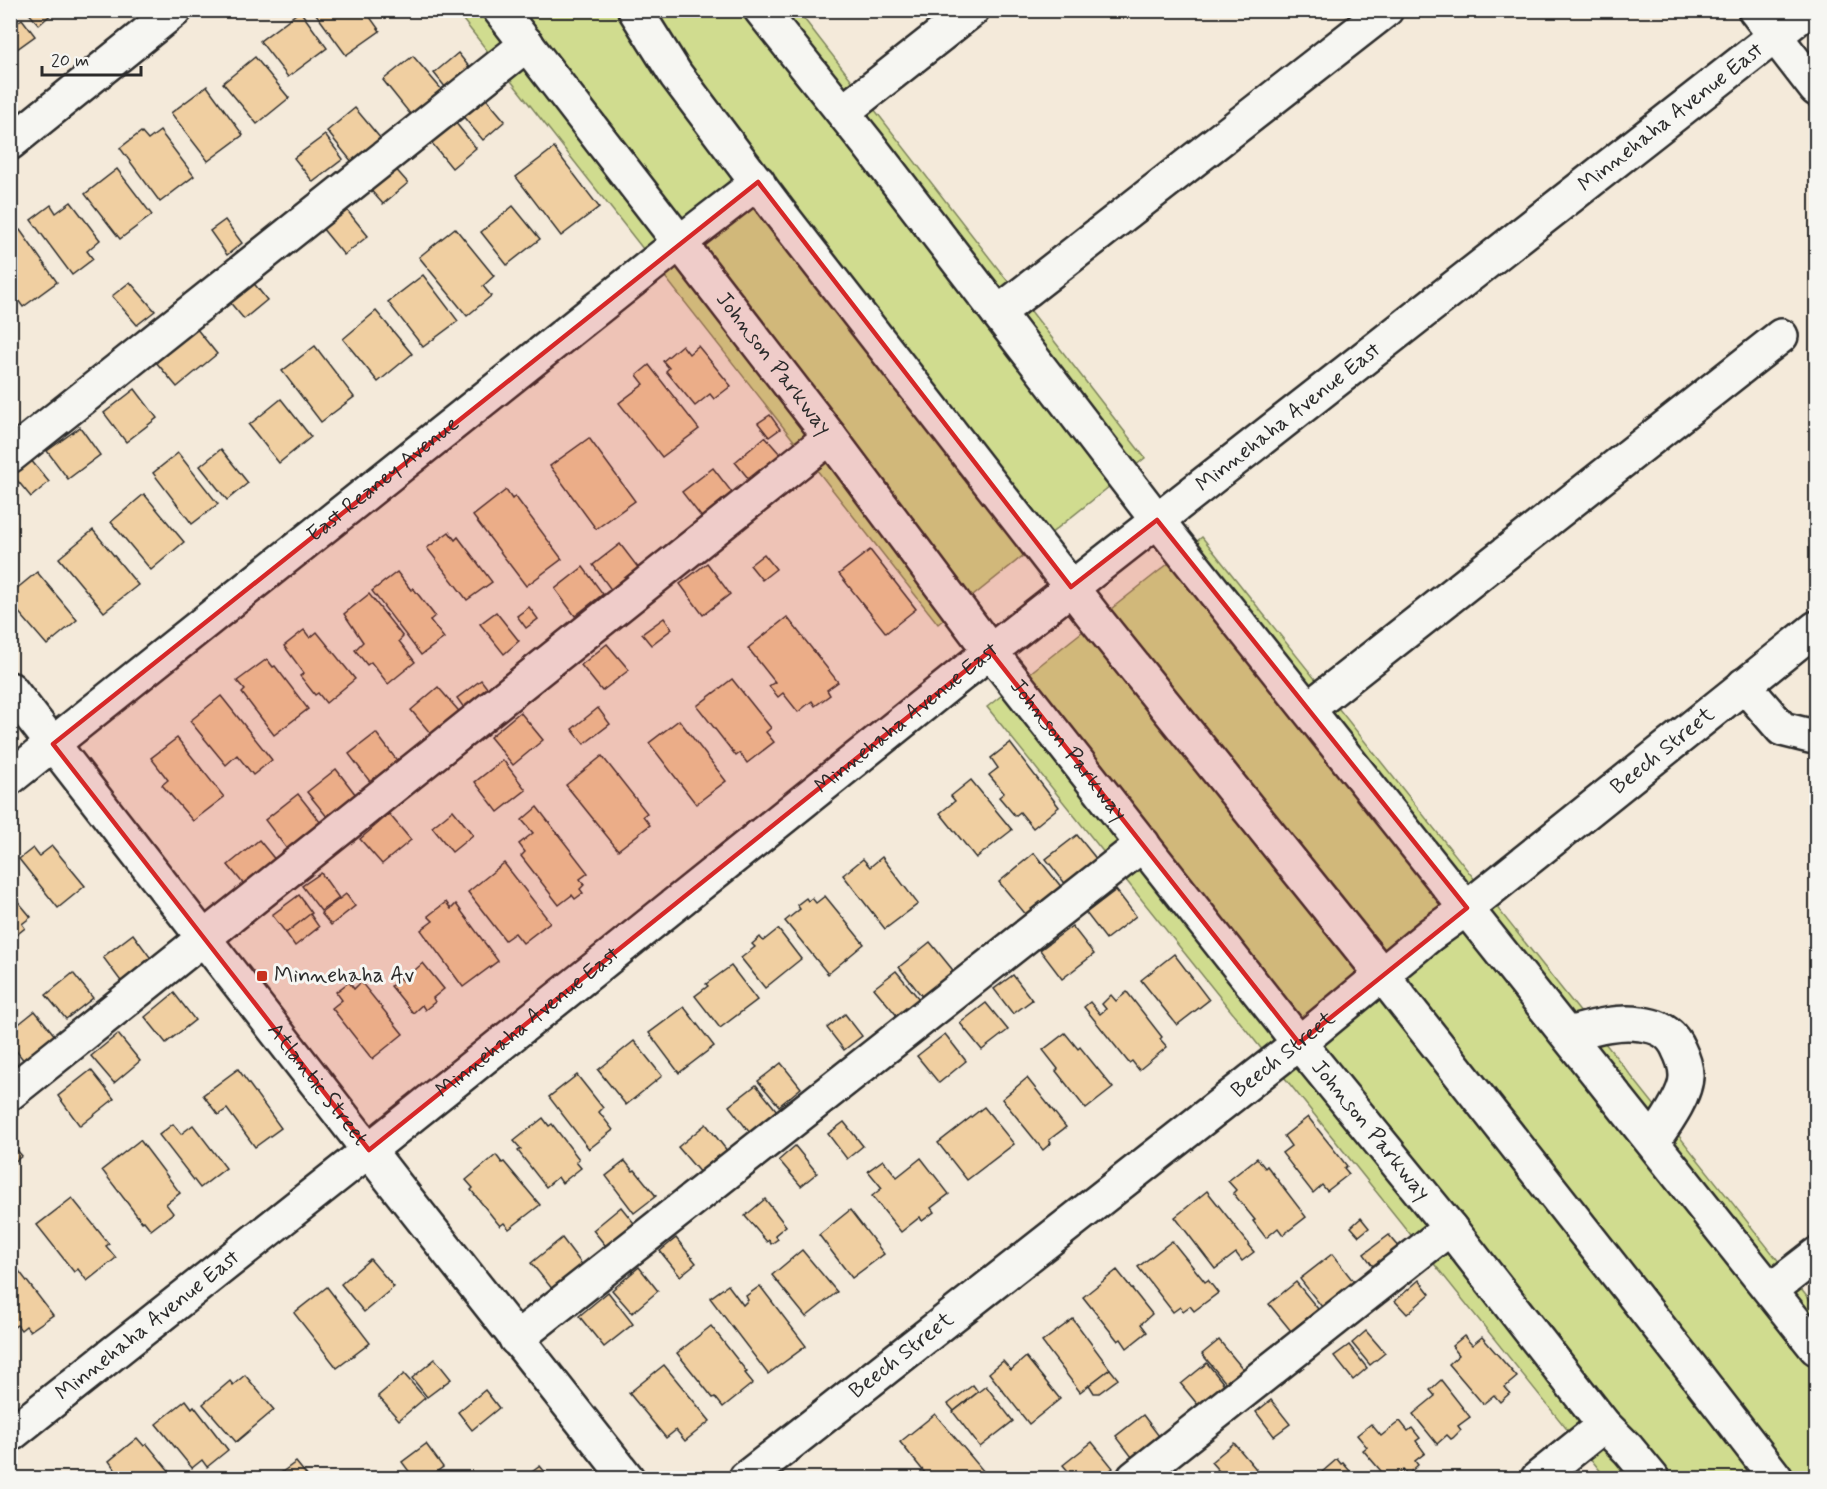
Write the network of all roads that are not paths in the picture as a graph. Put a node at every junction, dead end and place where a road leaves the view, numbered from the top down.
1 (175, 10) edge
2 (500, 10) edge
3 (635, 10) edge
4 (761, 10) edge
5 (972, 10) edge
6 (1386, 10) edge
7 (1755, 10) edge
8 (1808, 10) edge
9 (1775, 36) junction
10 (527, 44) junction
11 (1816, 89) edge
12 (843, 112) junction
13 (10, 143) edge
14 (758, 182) junction
15 (679, 243) junction
16 (998, 313) junction
17 (1781, 336) dead end
18 (830, 437) junction
19 (10, 456) edge
20 (1157, 520) junction
21 (1071, 587) junction
22 (1816, 628) edge
23 (990, 651) junction
24 (1743, 685) junction
25 (10, 689) edge
26 (1308, 709) junction
27 (1816, 733) edge
28 (53, 744) junction
29 (10, 778) edge
30 (1143, 843) junction
31 (1467, 908) junction
32 (204, 938) junction
33 (1383, 976) junction
34 (1568, 1034) junction
35 (1299, 1043) junction
36 (10, 1093) edge
37 (1653, 1141) junction
38 (369, 1150) junction
39 (1450, 1228) junction
40 (1816, 1255) edge
41 (1771, 1290) junction
42 (516, 1339) junction
43 (1816, 1348) edge
44 (1604, 1425) junction
45 (10, 1435) edge
46 (627, 1479) edge
47 (746, 1479) edge
48 (1134, 1479) edge
49 (1538, 1479) edge
50 (1652, 1479) edge
51 (1776, 1479) edge

1 - 13 street
2 - 10 street, Johnson Parkway
3 - 14 street
4 - 12 street
5 - 12 street
6 - 16 street
7 - 9 street
8 - 9 street, Minnehaha Avenue East
9 - 11 street
9 - 20 street, Minnehaha Avenue East
10 - 15 street, Johnson Parkway
10 - 19 street
12 - 16 street
14 - 15 street, East Reaney Avenue
14 - 21 street
15 - 18 street, Johnson Parkway
15 - 28 street, East Reaney Avenue
16 - 20 street
17 - 26 street
18 - 23 street, Johnson Parkway
18 - 32 street
20 - 21 street, Minnehaha Avenue East
20 - 26 street
21 - 23 street, Minnehaha Avenue East
21 - 33 street
22 - 24 street, Beech Street
23 - 30 street, Johnson Parkway
23 - 38 street, Minnehaha Avenue East
24 - 27 street
24 - 31 street, Beech Street
25 - 28 street, Atlantic Street
26 - 31 street
28 - 29 street, East Reaney Avenue
28 - 32 street, Atlantic Street
30 - 35 street, Johnson Parkway
30 - 42 street
31 - 33 street, Beech Street
31 - 34 street
32 - 36 street
32 - 38 street, Atlantic Street
33 - 35 street, Beech Street
33 - 51 street
34 - 37 street
34 - 37 street
35 - 39 street, Johnson Parkway
35 - 47 street, Beech Street
37 - 41 street
38 - 42 street, Atlantic Street
38 - 45 street, Minnehaha Avenue East
39 - 44 street, Johnson Parkway
39 - 48 street
40 - 41 street
41 - 43 street
42 - 46 street, Atlantic Street
44 - 49 street
44 - 50 street, Johnson Parkway

